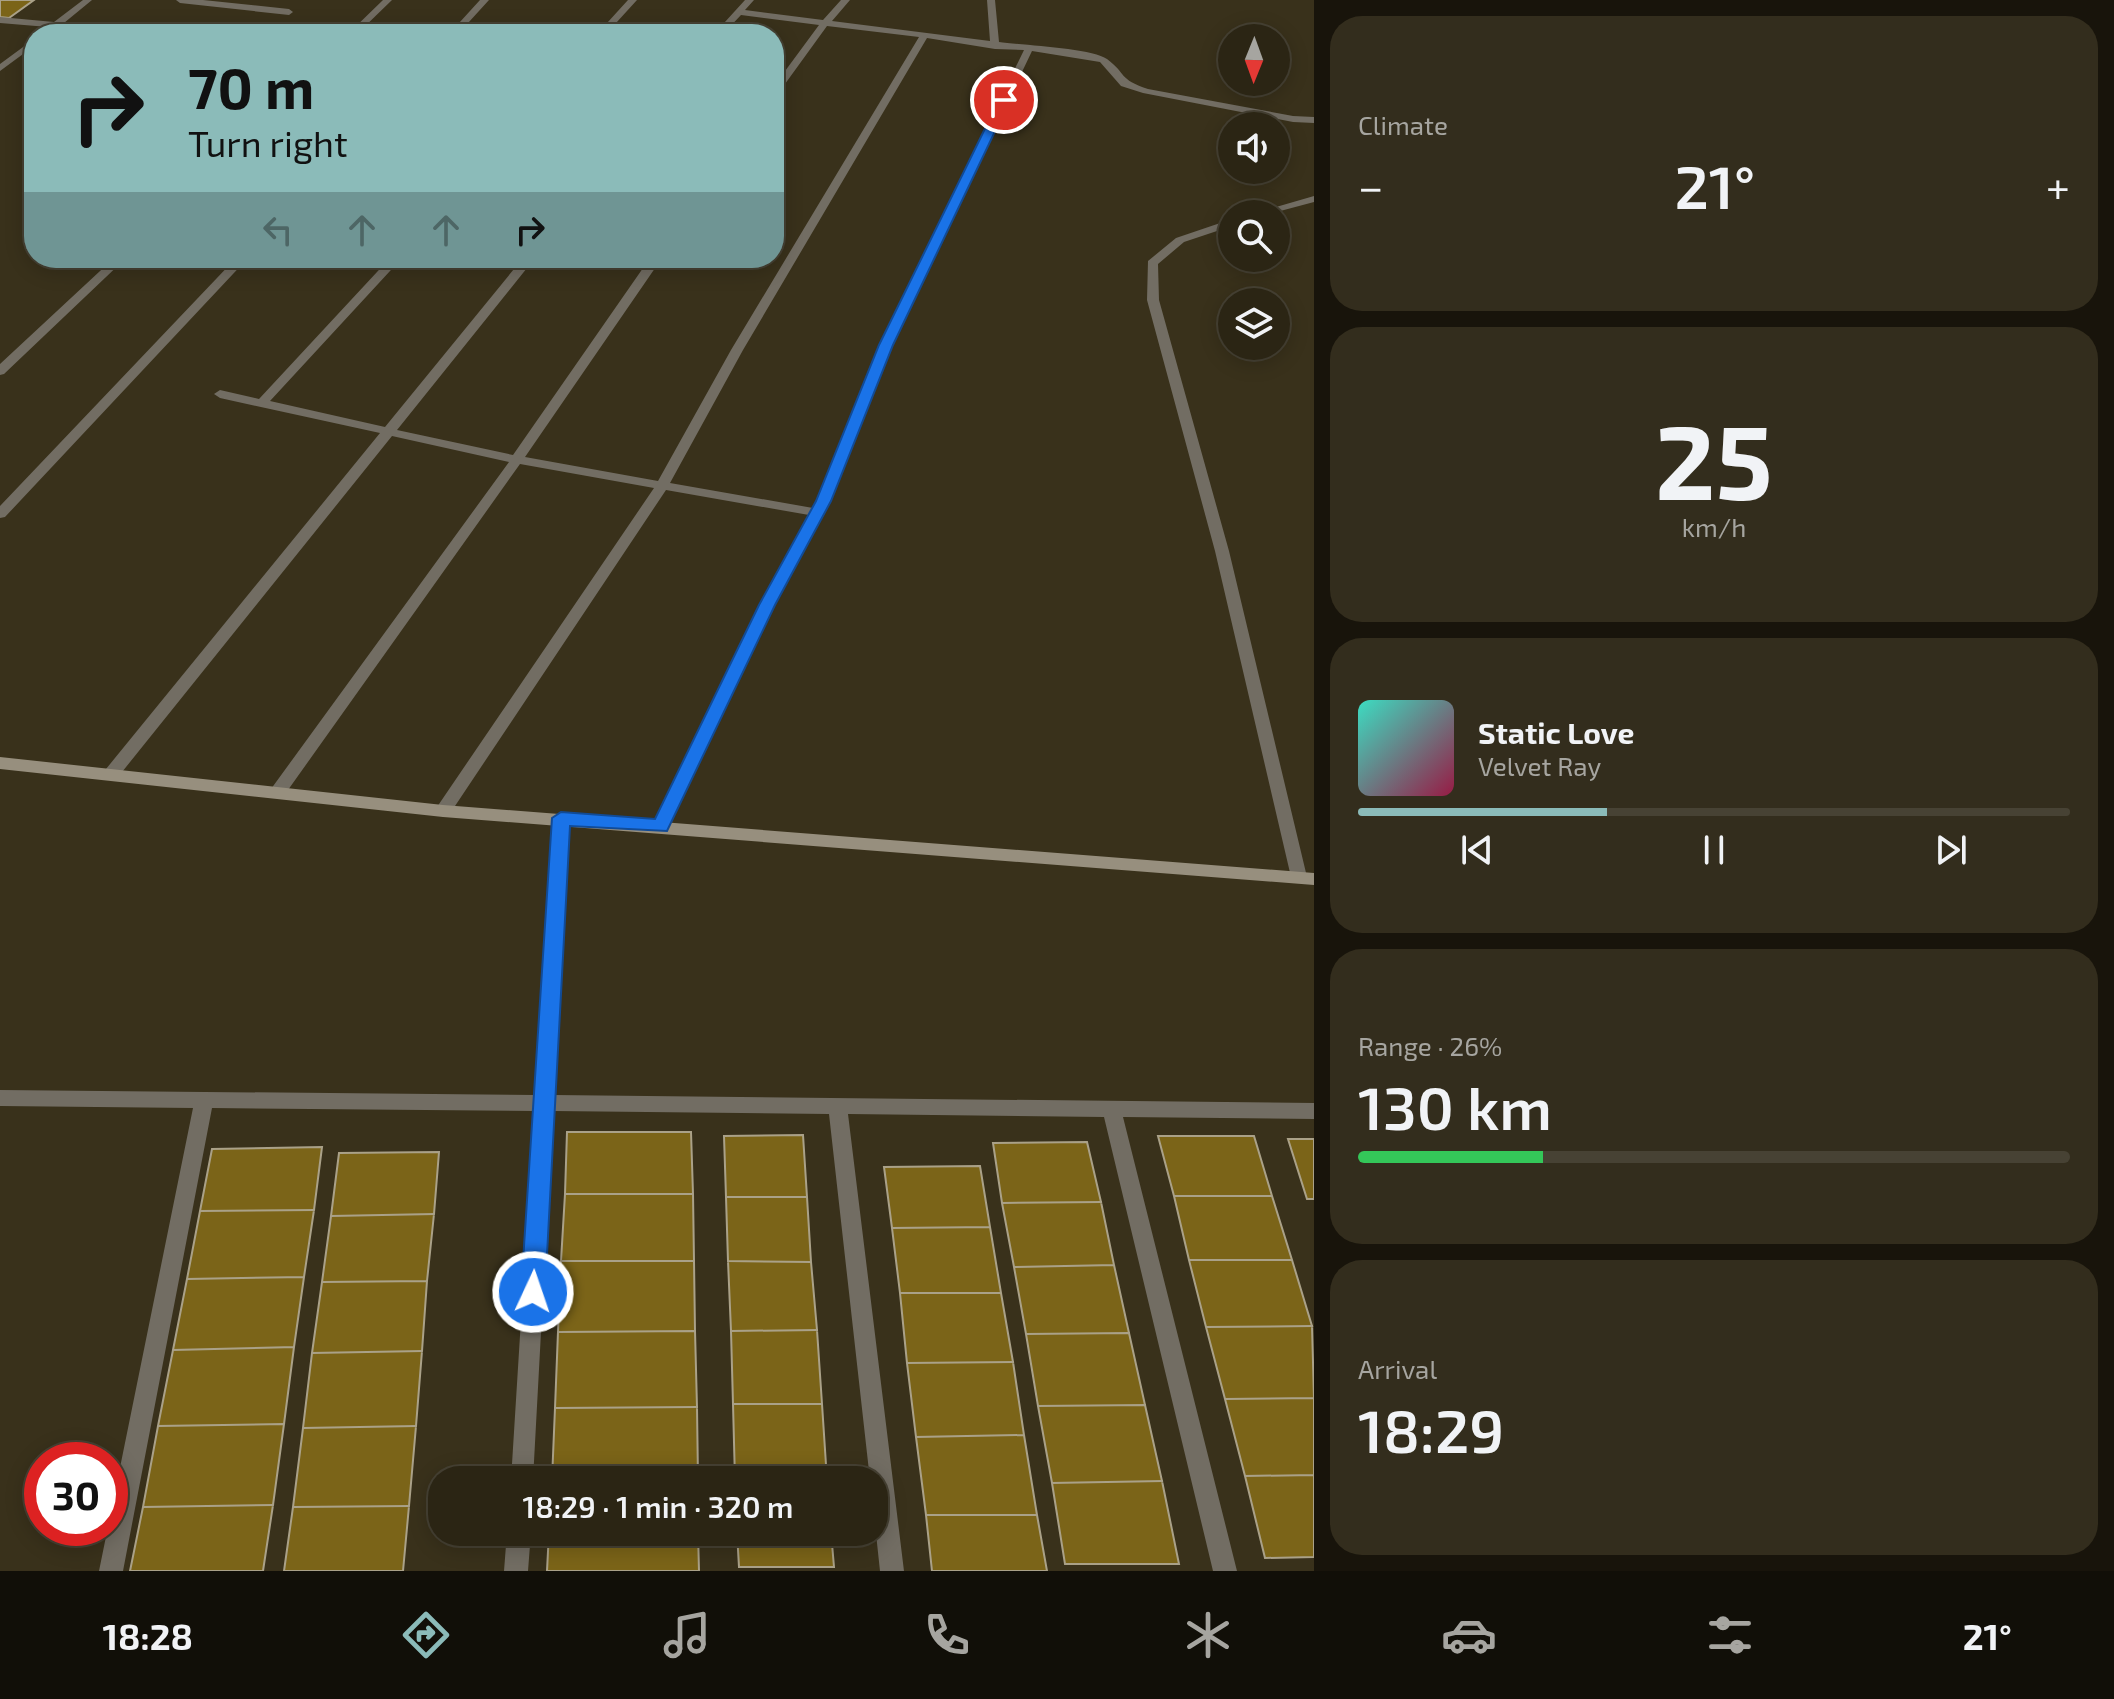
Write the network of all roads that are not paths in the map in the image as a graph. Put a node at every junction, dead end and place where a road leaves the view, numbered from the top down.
1 (88, 0) edge
2 (180, 0) edge
3 (388, 0) edge
4 (485, 0) edge
5 (633, 0) edge
6 (750, 0) edge
7 (846, 0) edge
8 (991, 0) edge
9 (289, 12) dead end
10 (738, 12) junction
11 (0, 20) edge
12 (825, 23) junction
13 (44, 24) edge
14 (56, 24) edge
15 (363, 24) edge
16 (462, 24) edge
17 (610, 24) edge
18 (727, 24) edge
19 (924, 36) junction
20 (995, 46) junction
21 (1029, 49) junction
22 (24, 50) edge
23 (0, 68) edge
24 (784, 79) edge
25 (1314, 120) edge
26 (1314, 199) edge
27 (1290, 205) edge
28 (1218, 227) edge
29 (109, 268) edge
30 (233, 268) edge
31 (387, 268) edge
32 (521, 268) edge
33 (649, 268) edge
34 (0, 371) edge
35 (220, 394) dead end
36 (263, 402) junction
37 (390, 429) junction
38 (517, 460) junction
39 (662, 486) junction
40 (818, 513) junction
41 (0, 514) edge
42 (0, 763) edge
43 (112, 773) junction
44 (277, 793) junction
45 (443, 811) junction
46 (561, 818) junction
47 (661, 826) junction
48 (1306, 878) edge
49 (0, 1098) edge
50 (204, 1100) junction
51 (544, 1105) junction
52 (838, 1107) junction
53 (1112, 1110) junction
54 (1314, 1111) edge
55 (523, 1466) edge
56 (518, 1546) edge
57 (111, 1571) edge
58 (516, 1571) edge
59 (892, 1571) edge
60 (1225, 1571) edge

1 - 14 street
2 - 9 street
3 - 15 street
4 - 16 street
5 - 17 street
6 - 10 street
7 - 12 street
8 - 20 street
10 - 12 street
10 - 18 street
11 - 13 street
12 - 19 street
12 - 24 street
19 - 20 street
19 - 39 street
20 - 21 street
21 - 25 street
21 - 40 street
22 - 23 street
26 - 27 street
28 - 48 street
29 - 34 street
30 - 41 street
31 - 36 street
32 - 37 street
33 - 38 street
35 - 36 street
36 - 37 street
37 - 38 street
37 - 43 street
38 - 39 street
38 - 44 street
39 - 40 street
39 - 45 street
40 - 47 street
42 - 43 main road
43 - 44 main road
44 - 45 main road
45 - 46 main road
46 - 47 main road
46 - 51 street
47 - 48 main road
49 - 50 street
50 - 51 street
50 - 57 street
51 - 52 street
51 - 55 street
52 - 53 street
52 - 59 street
53 - 54 street
53 - 60 street
56 - 58 street

